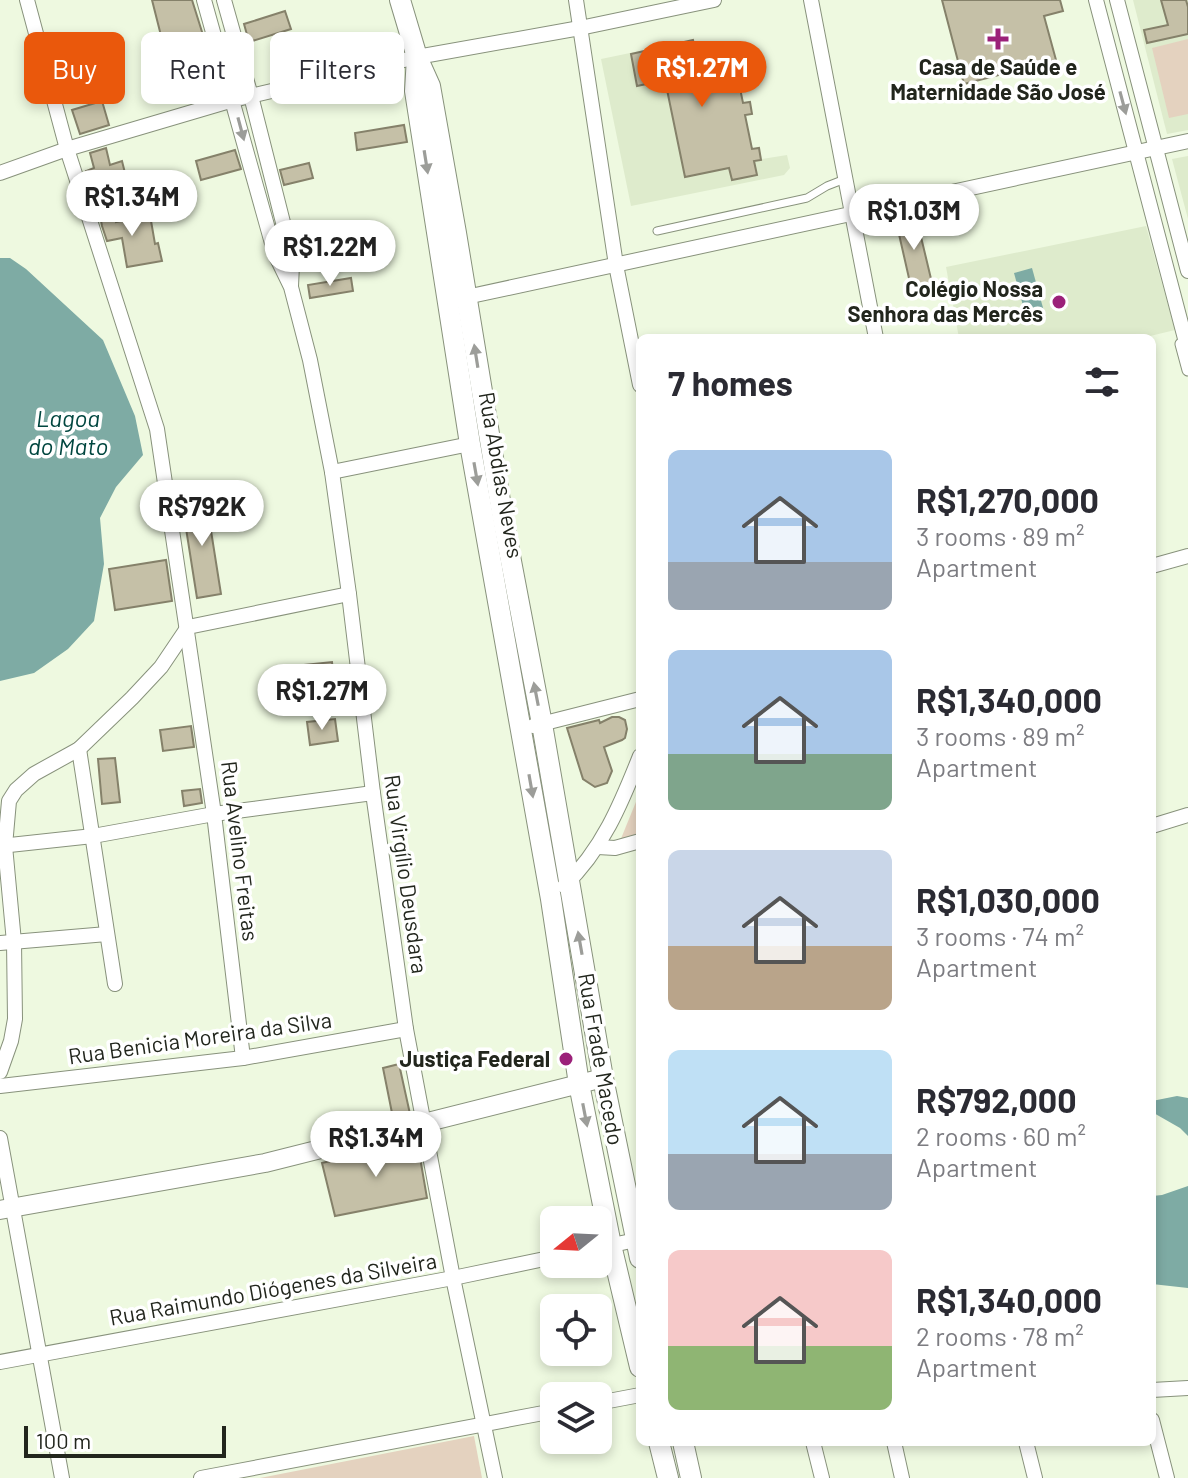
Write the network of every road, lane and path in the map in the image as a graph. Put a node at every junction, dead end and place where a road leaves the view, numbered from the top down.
1 (27, 0) edge
2 (204, 0) edge
3 (224, 0) edge
4 (400, 0) edge
5 (576, 0) edge
6 (714, 0) edge
7 (811, 0) edge
8 (1096, 0) edge
9 (1117, 0) edge
10 (580, 28) junction
11 (213, 32) edge
12 (233, 32) edge
13 (417, 57) junction
14 (254, 95) edge
15 (219, 104) edge
16 (234, 104) edge
17 (253, 104) edge
18 (1188, 141) edge
19 (1156, 147) junction
20 (67, 149) junction
21 (1134, 159) junction
22 (0, 173) edge
23 (845, 179) junction
24 (852, 215) junction
25 (657, 231) dead end
26 (616, 265) junction
27 (1188, 271) edge
28 (291, 287) junction
29 (458, 299) junction
30 (875, 334) edge
31 (1188, 350) edge
32 (636, 365) edge
33 (1188, 370) edge
34 (470, 444) junction
35 (332, 472) junction
36 (494, 521) junction
37 (1188, 556) edge
38 (1156, 565) edge
39 (349, 594) junction
40 (188, 627) junction
41 (636, 700) edge
42 (542, 724) junction
43 (521, 729) junction
44 (79, 749) junction
45 (636, 766) edge
46 (373, 793) junction
47 (214, 814) junction
48 (1188, 815) edge
49 (1156, 825) edge
50 (93, 836) junction
51 (636, 842) edge
52 (3, 846) edge
53 (598, 847) junction
54 (569, 882) junction
55 (551, 899) junction
56 (107, 934) junction
57 (7, 943) edge
58 (115, 984) dead end
59 (406, 1029) junction
60 (243, 1058) junction
61 (0, 1072) edge
62 (603, 1078) junction
63 (579, 1084) junction
64 (0, 1086) edge
65 (423, 1123) junction
66 (0, 1138) edge
67 (634, 1202) edge
68 (598, 1206) edge
69 (7, 1209) edge
70 (636, 1226) edge
71 (612, 1247) edge
72 (636, 1249) edge
73 (540, 1260) edge
74 (612, 1271) edge
75 (453, 1278) junction
76 (636, 1353) edge
77 (41, 1354) junction
78 (0, 1362) edge
79 (1188, 1388) edge
80 (1156, 1390) edge
81 (636, 1396) edge
82 (612, 1400) edge
83 (540, 1414) edge
84 (484, 1424) junction
85 (1156, 1435) edge
86 (660, 1446) edge
87 (684, 1446) edge
88 (814, 1446) edge
89 (895, 1446) edge
90 (1027, 1446) edge
91 (218, 1476) edge
92 (62, 1478) edge
93 (201, 1478) edge
94 (495, 1478) edge
95 (668, 1478) edge
96 (691, 1478) edge
97 (822, 1478) edge
98 (902, 1478) edge
99 (1035, 1478) edge
100 (1167, 1478) edge

1 - 20 street, Rua Avelino Freitas
2 - 11 street, Rua Virgílio Deusdara
3 - 12 street, Rua Virgílio Deusdara
4 - 13 main road, Rua Abdias Neves
5 - 10 street
6 - 10 street
7 - 23 street
8 -> 21 street
9 - 19 street
10 - 13 street
10 - 26 street
13 - 14 street
13 - 29 main road, Rua Abdias Neves
15 - 20 street
16 -> 28 street, Rua Virgílio Deusdara
17 - 28 street, Rua Virgílio Deusdara
18 - 19 street
19 - 21 street
19 - 27 street
20 - 22 street
20 - 40 street, Rua Avelino Freitas
21 - 24 street
21 - 31 street
21 - 33 street
23 - 24 street
23 - 25 lane
24 - 26 street
24 - 30 street
26 - 29 street
26 - 32 street
28 - 35 street, Rua Virgílio Deusdara
29 - 34 main road, Rua Abdias Neves
36 -> 29 main road, Rua Abdias Neves
34 - 35 street
34 -> 36 main road, Rua Abdias Neves
35 - 39 street, Rua Virgílio Deusdara
42 -> 36 main road, Rua Abdias Neves
36 - 43 main road, Rua Abdias Neves
37 - 38 street
39 - 40 street
39 - 46 street, Rua Virgílio Deusdara
40 - 44 street
40 - 47 street, Rua Avelino Freitas
41 - 42 street
42 - 43 street
42 - 54 main road, Rua Abdias Neves
43 -> 55 main road, Rua Abdias Neves
44 - 50 street
44 - 52 street
45 - 53 street
46 - 47 street
46 - 59 street, Rua Virgílio Deusdara
47 - 50 street
47 - 60 street, Rua Avelino Freitas
48 - 49 street
50 - 52 street
50 - 56 street
51 - 53 street
52 - 57 street
53 - 54 street
54 - 55 street
62 -> 54 main road, Rua Frade Macedo
55 - 63 main road, Rua Frade Macedo
56 - 57 street
56 - 58 street
57 - 61 street
59 - 60 street, Rua Benicia Moreira da Silva
59 - 65 street, Rua Virgílio Deusdara
60 - 64 street, Rua Benicia Moreira da Silva
62 - 63 street
62 - 67 main road, Rua Frade Macedo
63 - 65 street
63 -> 68 main road, Rua Frade Macedo
65 - 69 street
65 - 75 street, Rua Virgílio Deusdara
66 - 69 street
67 - 70 main road, Rua Frade Macedo
69 - 77 street
71 - 72 street
73 - 75 street, Rua Raimundo Diógenes da Silveira
74 - 76 main road, Rua Frade Macedo
75 - 77 street, Rua Raimundo Diógenes da Silveira
75 - 84 street, Rua Virgílio Deusdara
77 - 78 street, Rua Raimundo Diógenes da Silveira
77 - 92 street
79 - 80 street
81 - 82 street
83 - 84 street
84 - 91 street
84 - 94 street, Rua Virgílio Deusdara
85 - 100 street
86 - 95 main road
87 - 96 main road
88 - 97 street
89 - 98 street
90 - 99 street
91 - 93 street

